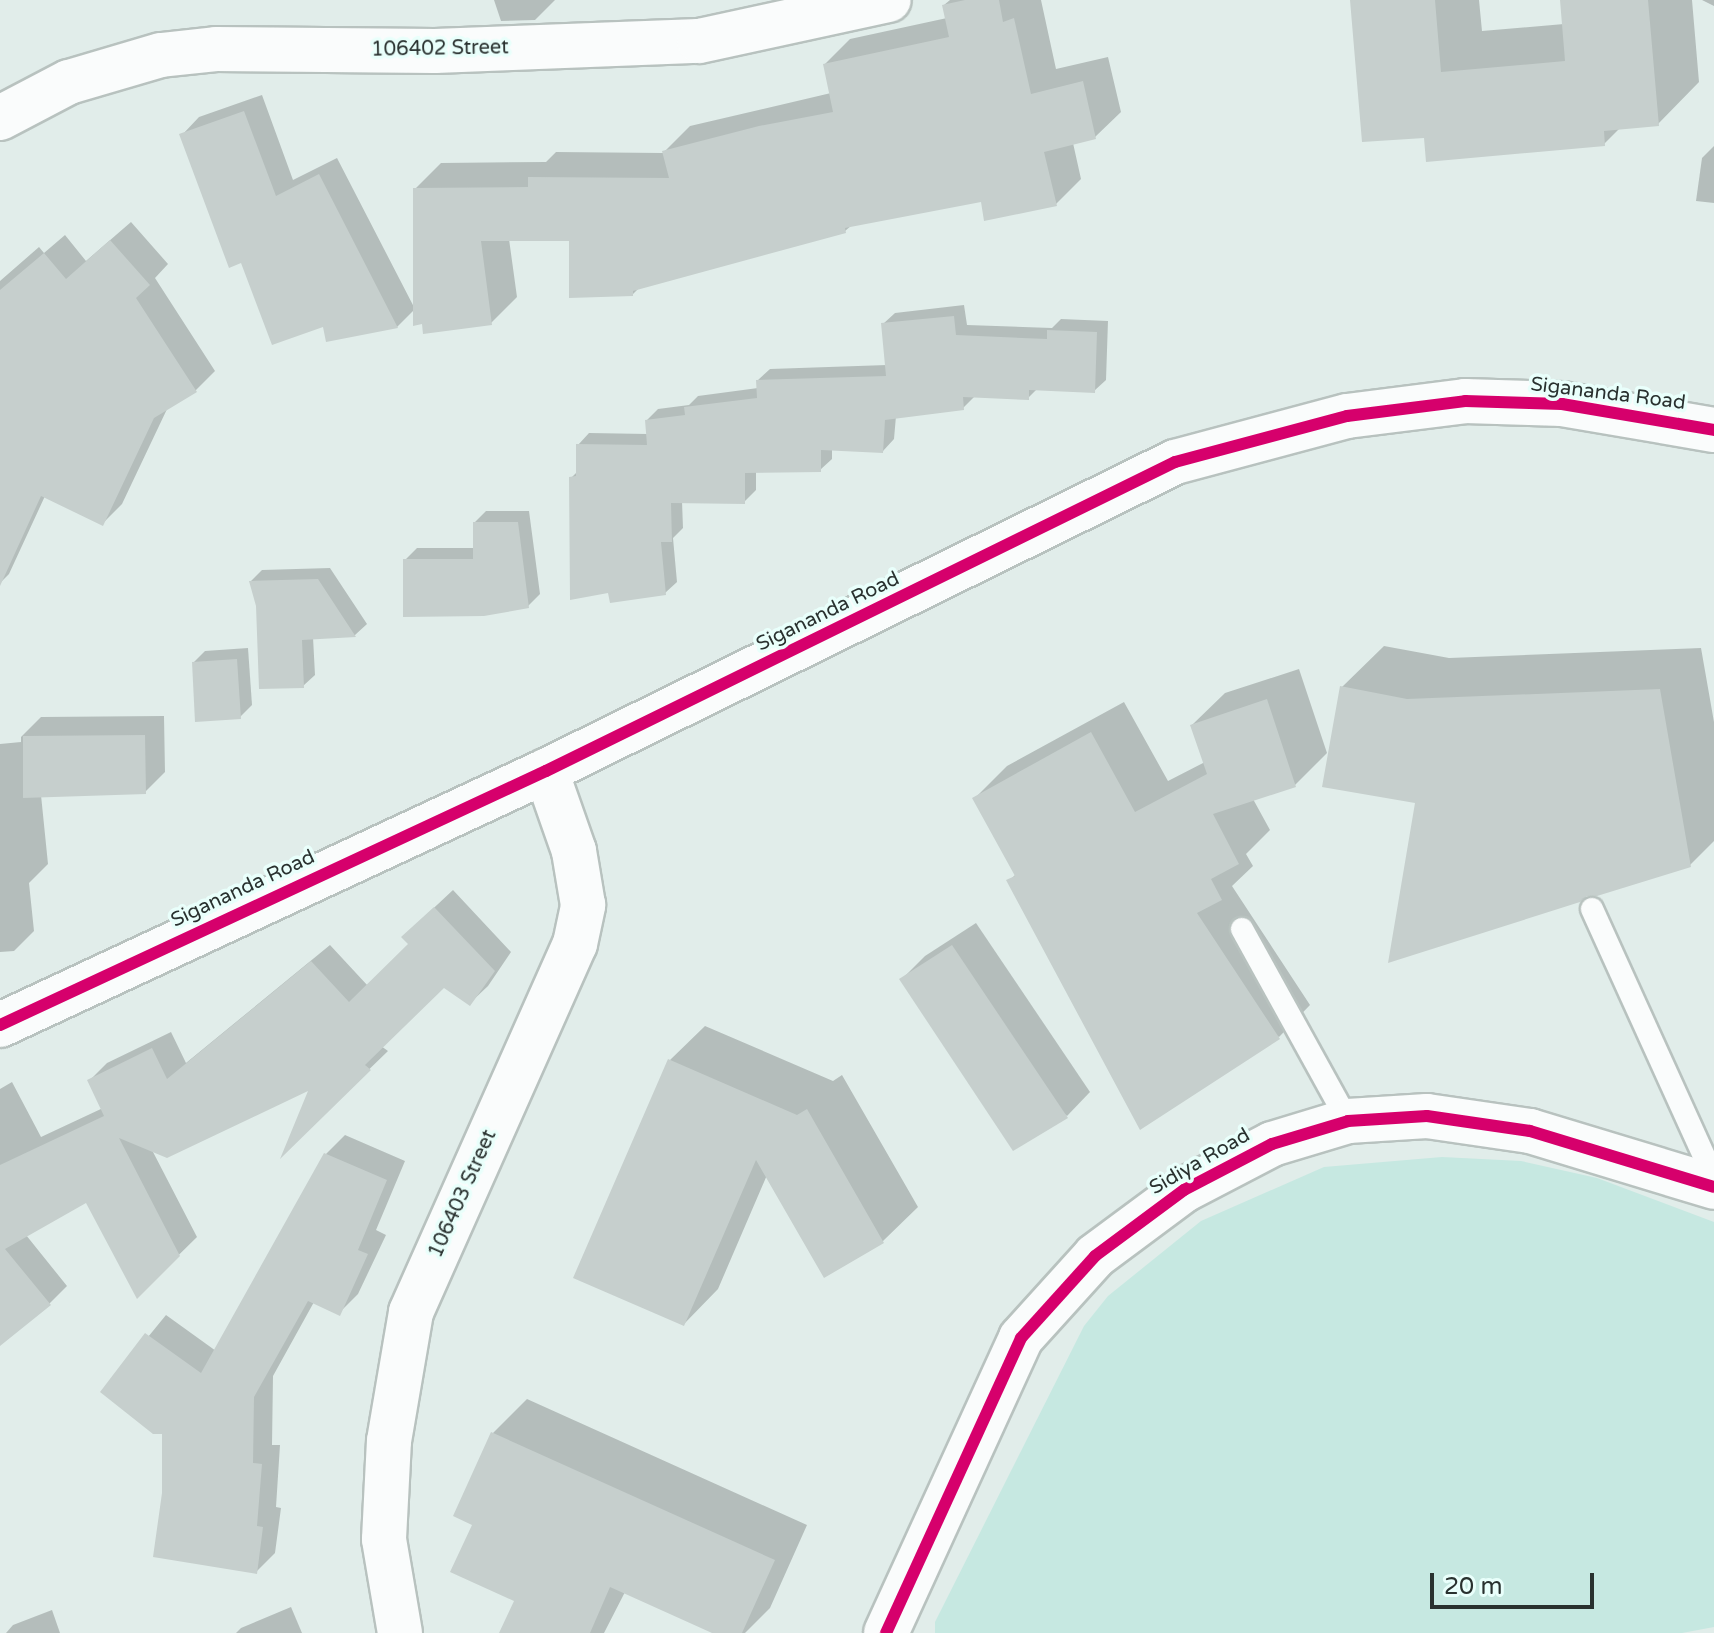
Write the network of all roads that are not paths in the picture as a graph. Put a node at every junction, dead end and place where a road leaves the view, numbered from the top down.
1 (889, 0) edge
2 (0, 118) edge
3 (1714, 430) edge
4 (546, 771) junction
5 (1592, 909) dead end
6 (1242, 929) dead end
7 (0, 1025) edge
8 (1348, 1121) junction
9 (1714, 1178) edge
10 (1714, 1187) edge
11 (400, 1633) edge
12 (886, 1633) edge

1 - 2 street, 106402 Street
3 - 4 street, Sigananda Road
4 - 7 street, Sigananda Road
4 - 11 street, 106403 Street
5 - 9 lane
6 - 8 lane
8 - 10 street, Sidiya Road
8 - 12 street, Sidiya Road

